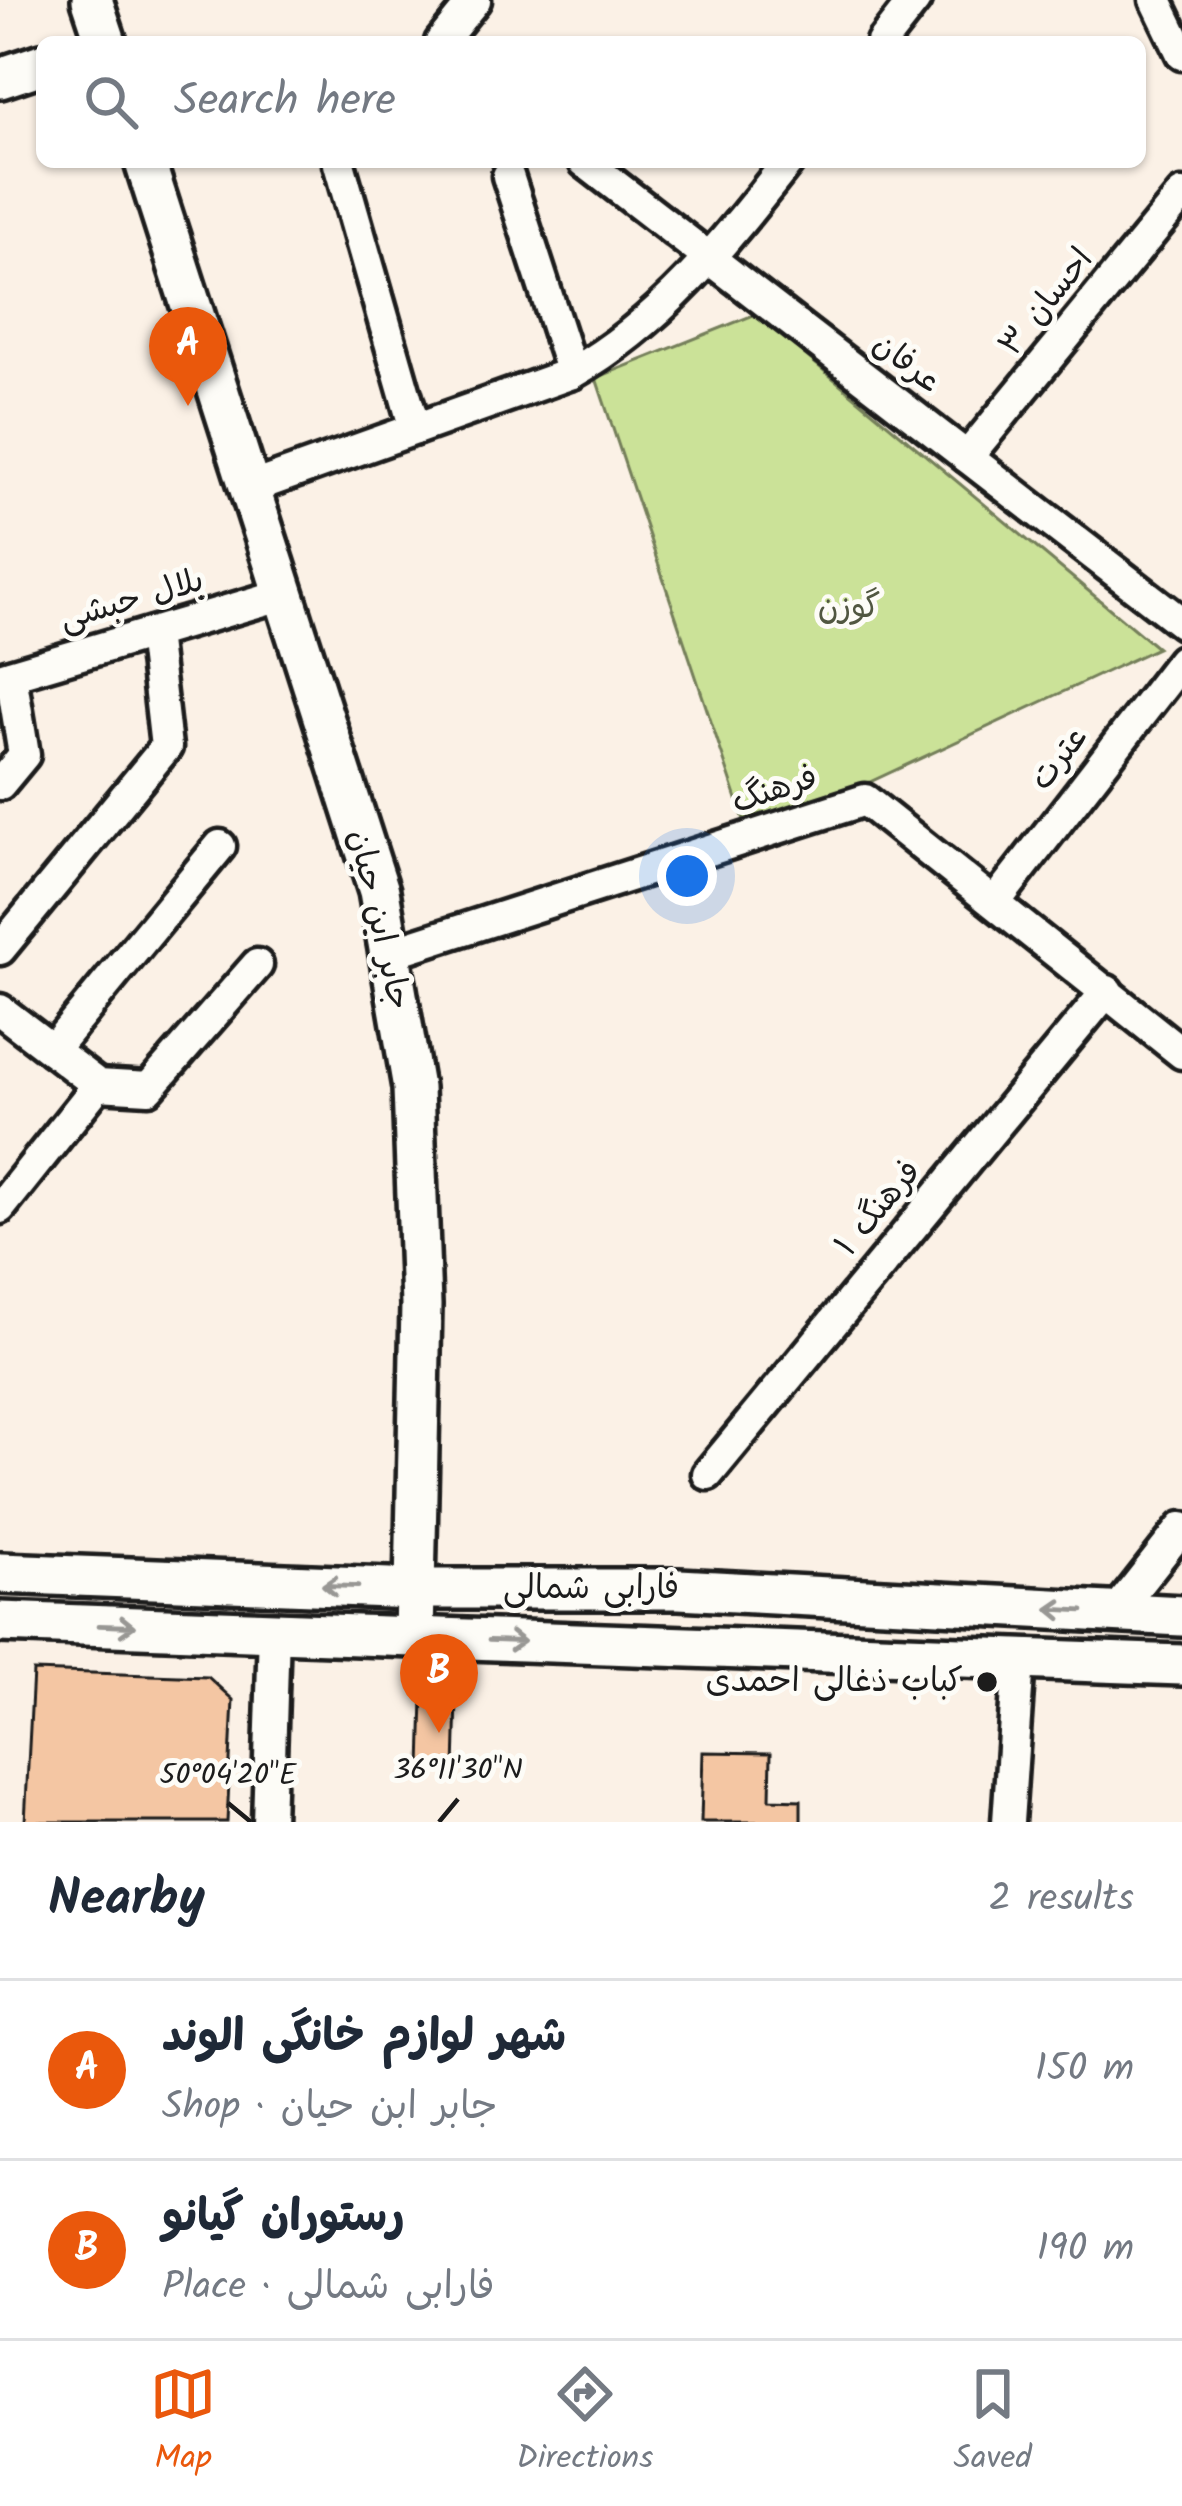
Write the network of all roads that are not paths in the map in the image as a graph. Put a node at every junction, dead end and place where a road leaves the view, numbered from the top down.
1 (92, 0) edge
2 (475, 0) edge
3 (915, 0) edge
4 (1164, 4) edge
5 (104, 36) edge
6 (446, 36) edge
7 (887, 36) edge
8 (1182, 54) edge
9 (36, 66) edge
10 (0, 78) edge
11 (147, 168) edge
12 (340, 168) edge
13 (593, 168) edge
14 (783, 168) edge
15 (508, 176) dead end
16 (1182, 195) edge
17 (711, 260) junction
18 (572, 373) junction
19 (415, 429) junction
20 (968, 457) junction
21 (250, 488) junction
22 (284, 594) junction
23 (1182, 623) edge
24 (153, 633) junction
25 (1182, 661) edge
26 (6, 676) edge
27 (0, 784) edge
28 (220, 846) dead end
29 (995, 902) junction
30 (0, 949) edge
31 (390, 953) junction
32 (256, 965) dead end
33 (1107, 991) junction
34 (0, 1010) edge
35 (52, 1050) junction
36 (1182, 1053) edge
37 (98, 1085) junction
38 (0, 1208) edge
39 (708, 1474) dead end
40 (1182, 1528) edge
41 (0, 1573) edge
42 (415, 1589) junction
43 (1115, 1613) junction
44 (1182, 1616) edge
45 (0, 1622) edge
46 (274, 1631) junction
47 (414, 1637) junction
48 (1019, 1660) junction
49 (1182, 1665) edge
50 (268, 1822) edge
51 (1008, 1822) edge

1 - 5 street
2 - 6 street
3 - 7 street
4 - 8 street
9 - 10 street
11 - 21 street, جابر ابن حیان
12 - 19 street
13 - 17 street, عرفان
14 - 17 street
15 - 18 street
16 - 20 street, احسان ۳
17 - 18 street
17 - 20 street, عرفان
18 - 19 street
19 - 21 street
20 - 23 street, عرفان
21 - 22 street, جابر ابن حیان
22 - 24 street, بلال حبشی
22 - 31 street, جابر ابن حیان
24 - 26 street, بلال حبشی
24 - 30 street
25 - 29 street, عترت
26 - 27 street
28 - 35 street
29 - 31 street, فرهنگ
29 - 33 street, فرهنگ
31 - 42 street, جابر ابن حیان
32 - 37 street
33 - 36 street, فرهنگ
33 - 39 street, فرهنگ ۱
34 - 35 street
35 - 37 street
37 - 38 street
40 - 43 street
42 -> 41 street, فارابی شمالی
43 -> 42 street, فارابی شمالی
42 - 47 street, جابر ابن حیان
43 - 44 street, فارابی شمالی
45 -> 46 street, فارابی شمالی
46 - 47 street, فارابی شمالی
46 - 50 street
47 -> 48 street, فارابی شمالی
48 - 49 street, فارابی شمالی
48 - 51 street

